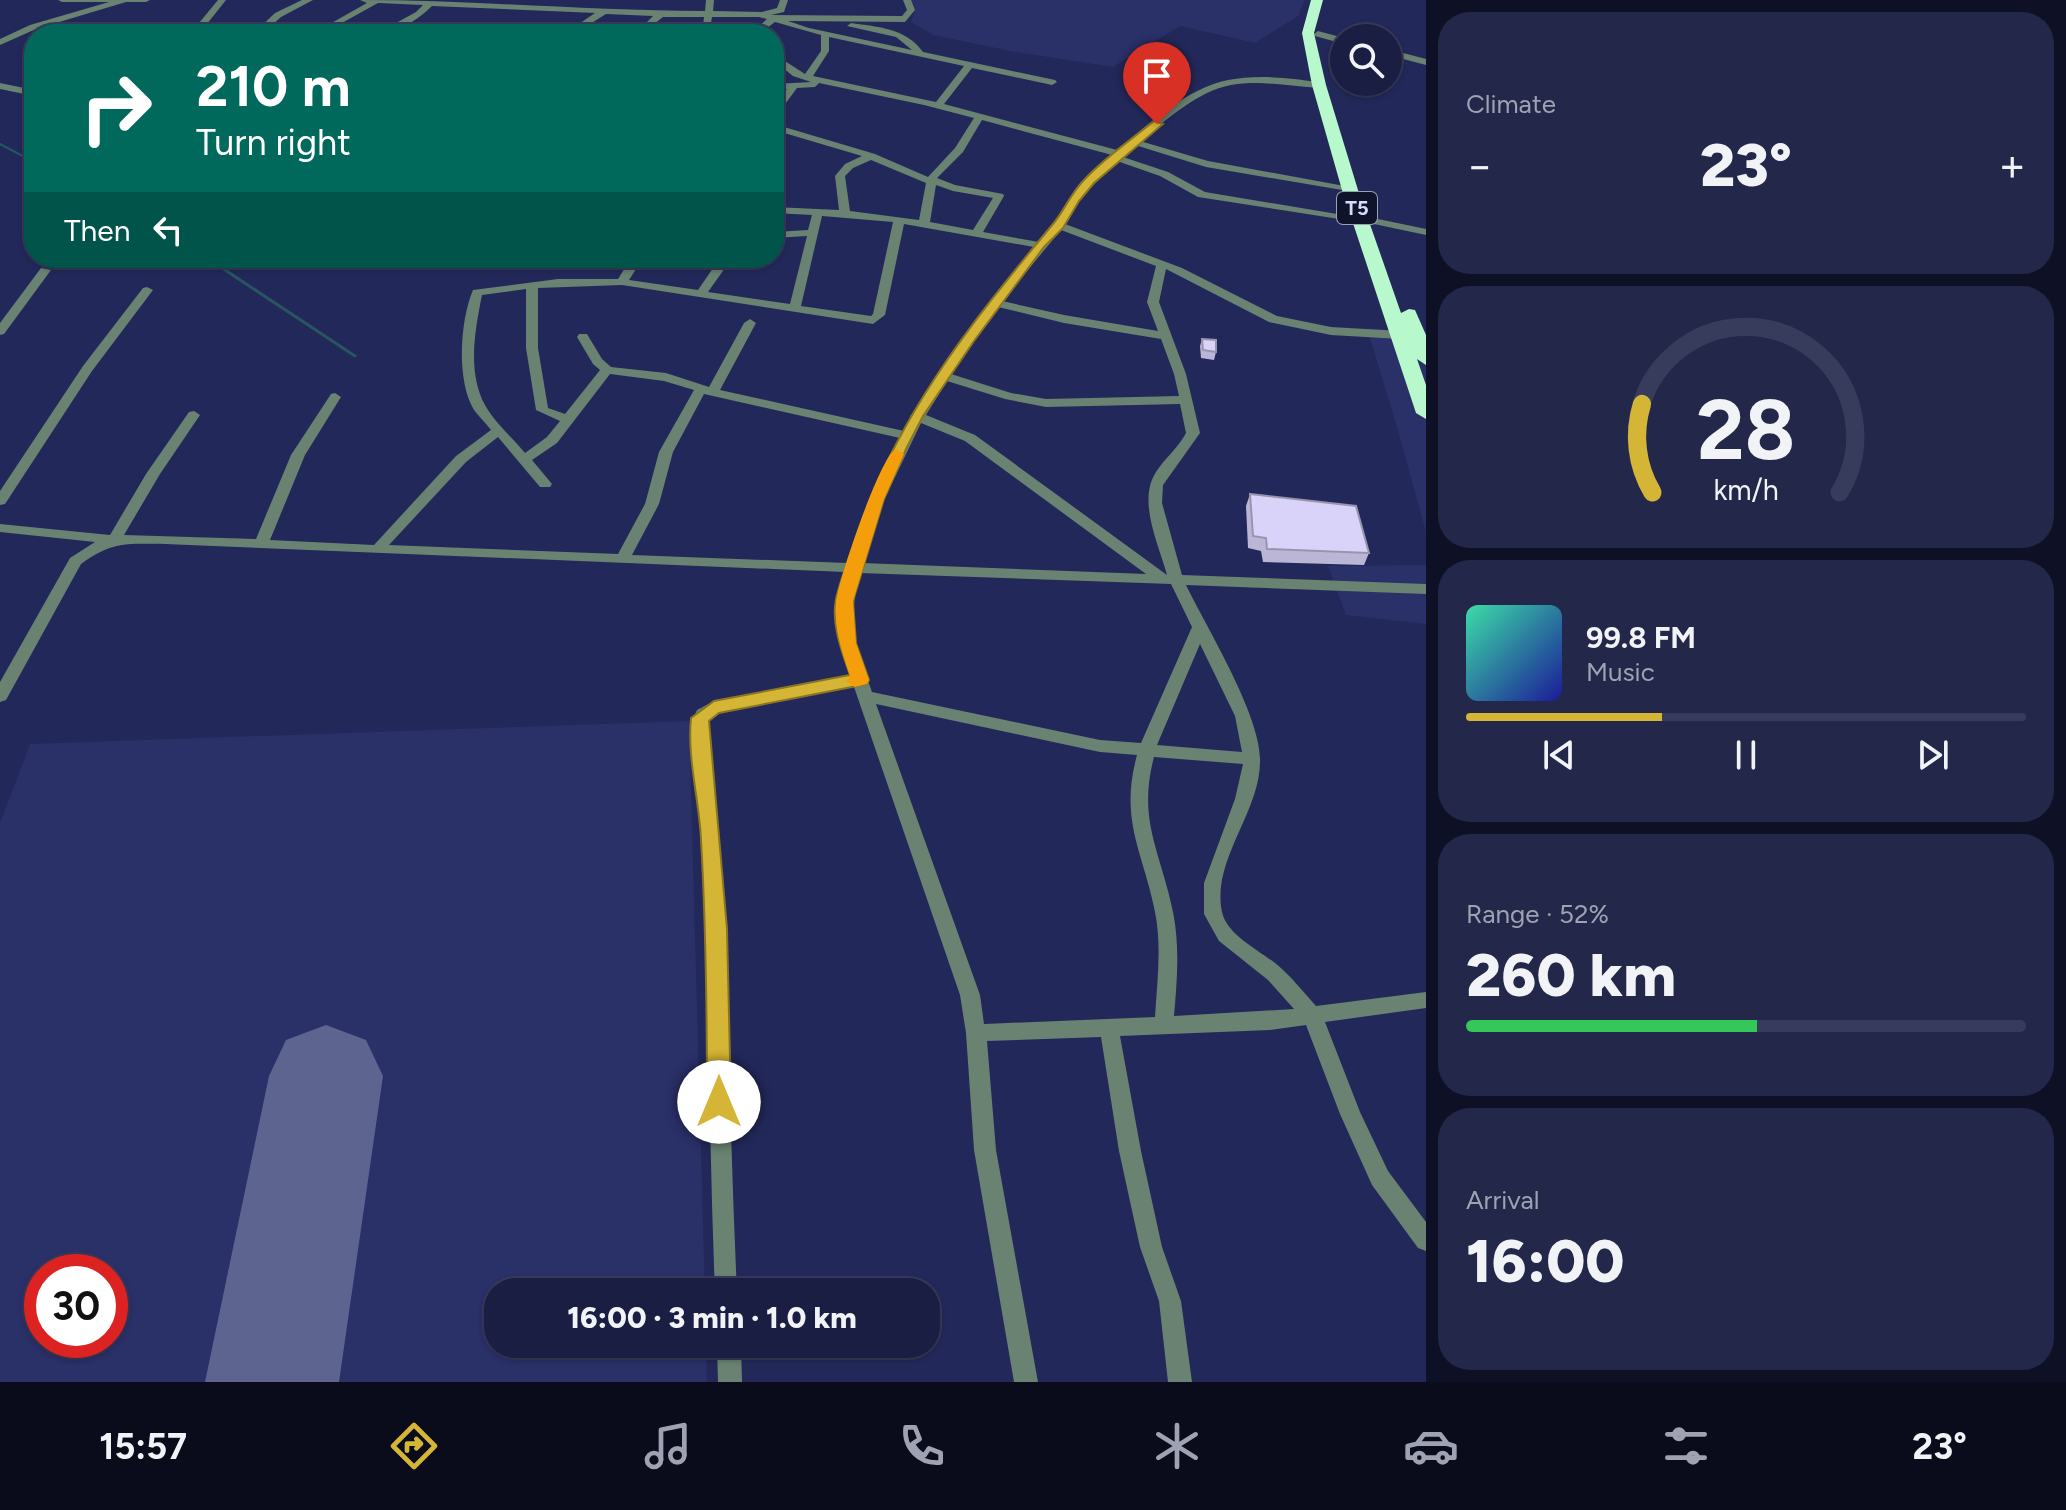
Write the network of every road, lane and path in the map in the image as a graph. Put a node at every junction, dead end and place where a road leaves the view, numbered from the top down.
1 (62, 0) edge
2 (137, 0) edge
3 (146, 0) edge
4 (222, 0) edge
5 (309, 0) edge
6 (364, 0) edge
7 (650, 0) edge
8 (710, 0) edge
9 (784, 0) edge
10 (907, 0) edge
11 (1317, 0) edge
12 (1329, 0) edge
13 (123, 1) edge
14 (376, 1) edge
15 (437, 2) edge
16 (532, 4) edge
17 (592, 5) edge
18 (605, 11) junction
19 (650, 13) junction
20 (661, 14) junction
21 (760, 14) junction
22 (709, 16) junction
23 (840, 17) junction
24 (774, 18) junction
25 (43, 24) edge
26 (202, 24) edge
27 (268, 24) edge
28 (334, 24) edge
29 (400, 24) edge
30 (584, 24) edge
31 (650, 24) edge
32 (708, 24) edge
33 (766, 24) edge
34 (24, 31) edge
35 (829, 34) junction
36 (1318, 34) junction
37 (1330, 37) edge
38 (0, 42) edge
39 (920, 54) junction
40 (1402, 56) edge
41 (1426, 62) edge
42 (784, 65) edge
43 (969, 66) junction
44 (807, 78) junction
45 (1052, 82) dead end
46 (824, 83) junction
47 (1319, 85) junction
48 (0, 86) edge
49 (784, 86) edge
50 (794, 86) junction
51 (24, 91) edge
52 (784, 100) edge
53 (938, 105) junction
54 (979, 117) junction
55 (784, 130) edge
56 (1134, 142) junction
57 (871, 156) junction
58 (1119, 156) junction
59 (1364, 178) dead end
60 (932, 180) junction
61 (1350, 190) junction
62 (784, 210) edge
63 (818, 212) junction
64 (845, 213) junction
65 (1371, 216) junction
66 (899, 220) junction
67 (924, 224) junction
68 (1059, 225) junction
69 (1426, 232) edge
70 (784, 234) edge
71 (813, 234) junction
72 (976, 234) junction
73 (1039, 245) junction
74 (1162, 264) junction
75 (631, 268) edge
76 (719, 268) edge
77 (45, 270) dead end
78 (622, 282) junction
79 (532, 285) junction
80 (147, 290) dead end
81 (702, 292) junction
82 (995, 303) junction
83 (795, 307) junction
84 (750, 323) dead end
85 (0, 331) edge
86 (1400, 335) junction
87 (1165, 336) junction
88 (583, 337) dead end
89 (1426, 359) edge
90 (607, 370) junction
91 (943, 376) junction
92 (706, 390) junction
93 (335, 397) dead end
94 (1186, 400) junction
95 (1426, 413) edge
96 (194, 415) dead end
97 (916, 416) junction
98 (568, 420) junction
99 (499, 430) junction
100 (906, 435) junction
101 (525, 459) junction
102 (545, 484) dead end
103 (0, 501) edge
104 (0, 528) edge
105 (114, 540) junction
106 (261, 543) junction
107 (378, 549) junction
108 (623, 559) junction
109 (854, 568) junction
110 (1170, 580) junction
111 (1426, 589) edge
112 (1199, 628) junction
113 (863, 688) junction
114 (0, 696) edge
115 (1147, 750) junction
116 (1252, 759) junction
117 (1426, 1000) edge
118 (1313, 1017) junction
119 (1109, 1027) junction
120 (1164, 1027) junction
121 (976, 1033) junction
122 (1426, 1240) edge
123 (725, 1278) edge
124 (729, 1358) edge
125 (730, 1382) edge
126 (1026, 1382) edge
127 (1180, 1382) edge

1 - 13 street
2 - 3 street
2 - 13 street
4 - 26 street
5 - 27 street
6 - 14 street
7 - 19 street
8 - 22 street
9 - 21 street
10 - 23 street
11 - 47 highway, T5
12 - 36 highway
13 - 25 street
14 - 15 street
14 - 28 street
15 - 16 street
15 - 29 street
16 - 17 street
17 - 18 street
18 - 19 street
18 - 30 street
19 - 20 street
20 - 22 street
20 - 31 street
21 - 22 street
21 - 24 street
22 - 32 street
23 - 24 street
23 - 35 street
23 - 39 street
24 - 33 street
24 - 35 street
34 - 38 street
35 - 39 street
35 - 44 street
36 - 37 street
36 - 59 highway, T5
39 - 43 street
40 - 41 street
42 - 44 street
43 - 45 street
43 - 53 street
44 - 46 street
46 - 50 street
46 - 53 street
47 - 56 street
47 - 61 highway, T5
48 - 51 street
49 - 50 street
50 - 52 street
53 - 54 street
54 - 58 street
54 - 60 street
55 - 57 street
56 - 58 street
56 - 61 street
57 - 60 street
57 - 64 street
58 - 65 street
58 - 68 street
60 - 67 street
60 - 72 street
61 - 65 highway, T5
62 - 63 street
63 - 64 street
63 - 71 street
64 - 66 street
65 - 69 street
65 - 86 highway, T5
65 - 89 highway, T5
66 - 67 street
66 - 83 street
67 - 72 street
68 - 73 street
68 - 74 street
70 - 71 street
71 - 83 street
72 - 73 street
73 - 82 street
74 - 86 street
74 - 87 street
75 - 78 street
76 - 81 street
77 - 85 street
78 - 79 street
78 - 81 street
79 - 98 street
79 - 99 street
80 - 103 street
81 - 83 street
82 - 87 street
82 - 91 street
84 - 92 street
86 - 95 highway, T5
87 - 94 street
88 - 90 street
90 - 92 street
90 - 98 street
91 - 94 street
91 - 97 street
92 - 100 street
92 - 108 street
93 - 106 street
94 - 110 street
96 - 105 street
97 - 100 street
97 - 110 street
98 - 101 street
99 - 101 street
99 - 107 street
100 - 109 street
101 - 102 street
104 - 105 street
105 - 106 street
105 - 114 street
106 - 107 street
107 - 108 street
108 - 109 street
109 - 110 street
109 - 113 street
110 - 111 street
110 - 112 street
112 - 115 street
112 - 116 street
113 - 115 street
113 - 121 street
113 - 123 street
115 - 116 street
115 - 120 street
116 - 118 street
117 - 118 street
118 - 120 street
118 - 122 street
119 - 120 street
119 - 121 street
119 - 127 street
121 - 126 street
124 - 125 street

